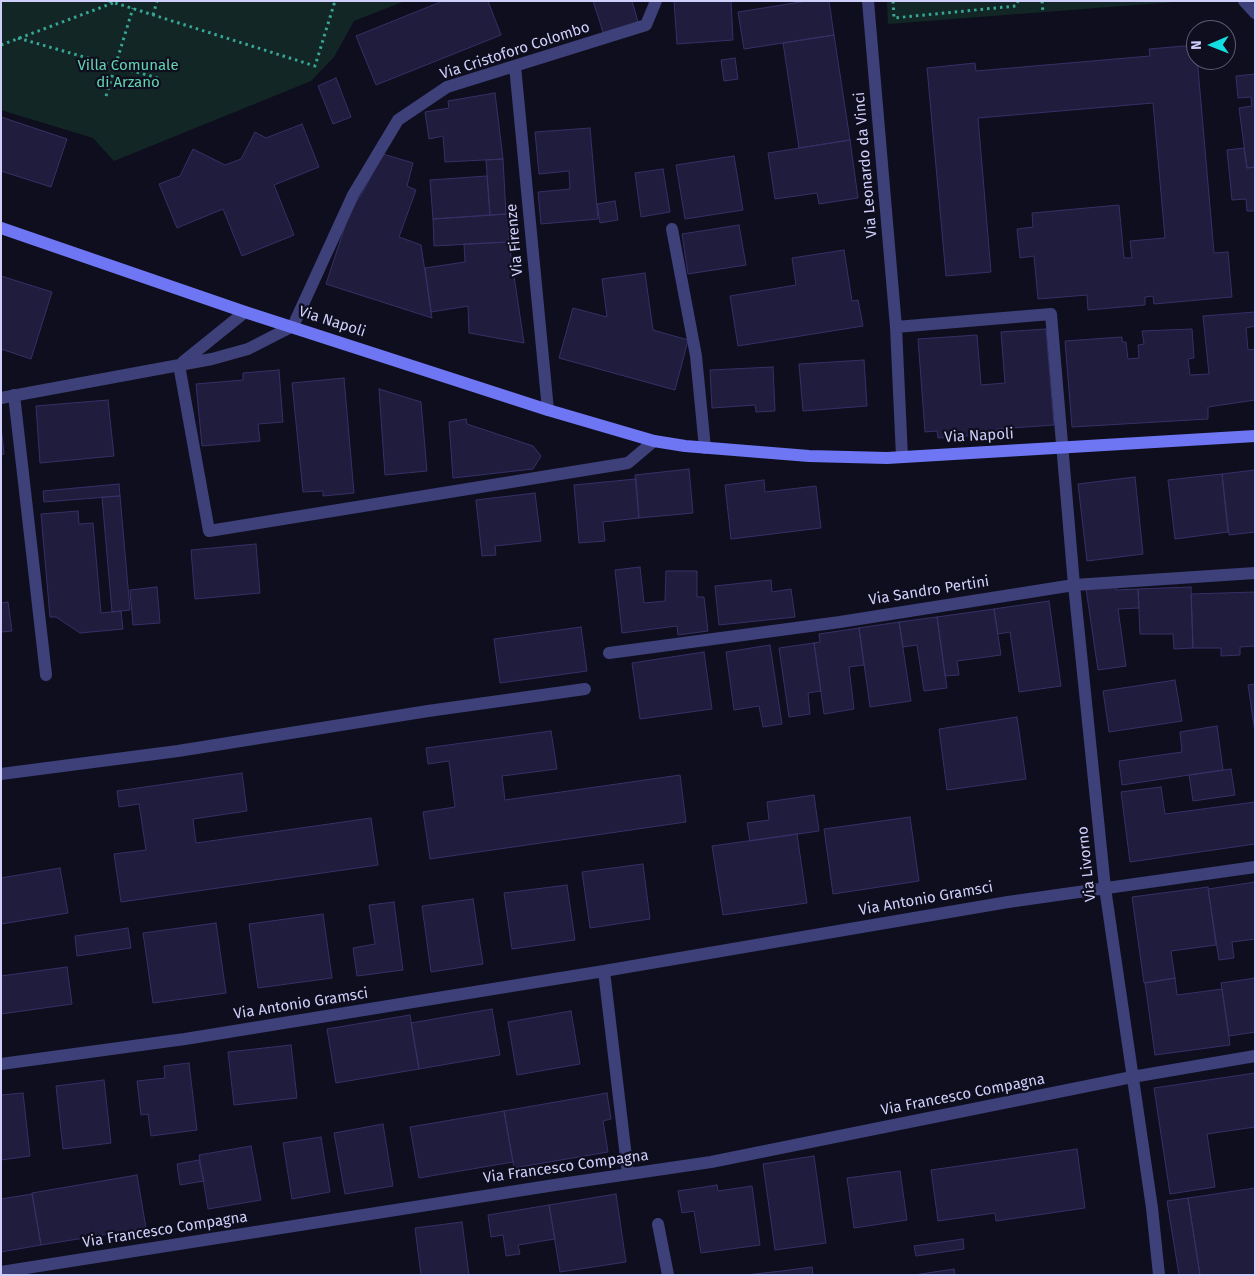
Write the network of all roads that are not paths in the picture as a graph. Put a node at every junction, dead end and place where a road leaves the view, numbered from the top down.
1 (656, 1) edge
2 (868, 1) edge
3 (1244, 1) edge
4 (1255, 13) edge
5 (515, 66) junction
6 (1, 228) edge
7 (672, 229) dead end
8 (245, 312) junction
9 (293, 326) junction
10 (896, 327) junction
11 (179, 365) junction
12 (8, 397) edge
13 (548, 410) junction
14 (1255, 436) edge
15 (654, 441) junction
16 (705, 448) junction
17 (1062, 448) junction
18 (902, 457) junction
19 (1255, 573) edge
20 (1074, 585) junction
21 (609, 653) dead end
22 (46, 675) dead end
23 (584, 689) dead end
24 (1, 774) edge
25 (1255, 867) edge
26 (1105, 888) junction
27 (604, 971) junction
28 (1255, 1056) edge
29 (1, 1064) edge
30 (1132, 1077) junction
31 (628, 1174) junction
32 (658, 1224) dead end
33 (1, 1272) edge
34 (668, 1275) edge
35 (1159, 1275) edge

1 - 5 street, Via Cristoforo Colombo
2 - 10 street, Via Leonardo da Vinci
3 - 4 street
5 - 9 street, Via Cristoforo Colombo
5 - 13 street, Via Firenze
6 - 8 main road, Via Napoli
7 - 16 street
8 - 9 main road, Via Napoli
8 - 11 street
9 - 11 street
9 - 13 main road, Via Napoli
10 - 17 street
10 - 18 street, Via Leonardo da Vinci
11 - 12 street
11 - 15 street
12 - 22 street
13 - 15 main road, Via Napoli
14 - 17 main road, Via Napoli
15 - 16 main road, Via Napoli
16 - 18 main road, Via Napoli
17 - 18 main road, Via Napoli
17 - 20 street, Via Livorno
19 - 20 street, Via Sandro Pertini
20 - 21 street, Via Sandro Pertini
20 - 26 street, Via Livorno
23 - 24 street
25 - 26 street, Via Antonio Gramsci
26 - 27 street, Via Antonio Gramsci
26 - 30 street, Via Livorno
27 - 29 street, Via Antonio Gramsci
27 - 31 street
28 - 30 street, Via Francesco Compagna
30 - 31 street, Via Francesco Compagna
30 - 35 street, Via Livorno
31 - 33 street, Via Francesco Compagna
32 - 34 street

